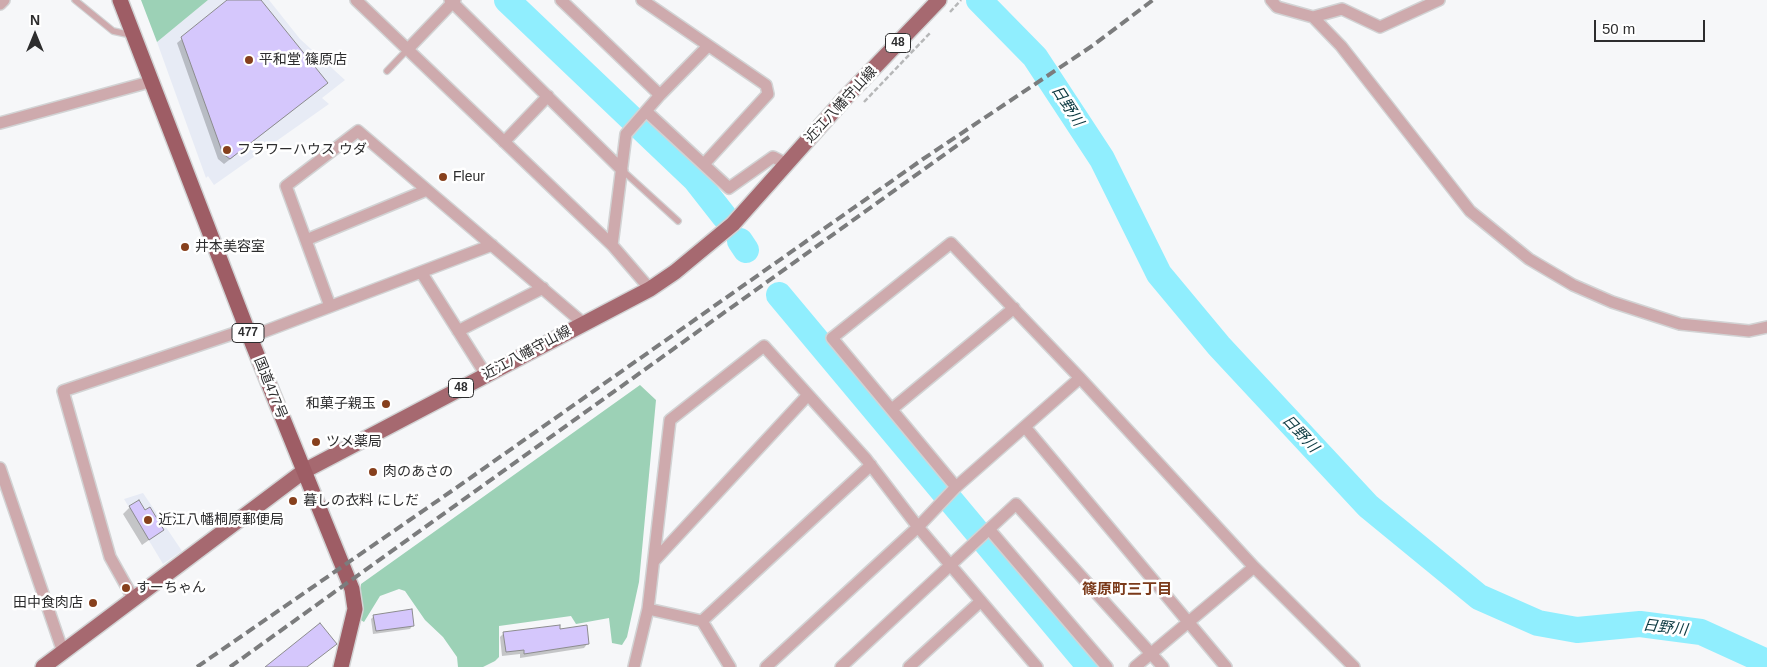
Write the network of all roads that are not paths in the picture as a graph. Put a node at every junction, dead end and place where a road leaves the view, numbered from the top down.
1 (4, 0) edge
2 (75, 0) edge
3 (120, 0) edge
4 (356, 0) edge
5 (561, 0) edge
6 (642, 0) edge
7 (939, 0) edge
8 (1271, 0) edge
9 (1438, 0) edge
10 (453, 1) edge
11 (0, 4) edge
12 (1312, 16) junction
13 (134, 35) junction
14 (708, 46) junction
15 (407, 50) junction
16 (387, 71) dead end
17 (153, 81) junction
18 (660, 95) junction
19 (548, 96) junction
20 (644, 114) junction
21 (0, 123) edge
22 (504, 142) junction
23 (704, 164) junction
24 (787, 164) junction
25 (622, 170) junction
26 (428, 190) junction
27 (678, 221) dead end
28 (306, 240) junction
29 (612, 244) junction
30 (492, 245) junction
31 (421, 272) junction
32 (543, 288) junction
33 (650, 289) junction
34 (330, 306) junction
35 (1014, 308) junction
36 (583, 323) junction
37 (1767, 328) edge
38 (458, 331) junction
39 (248, 333) junction
40 (486, 374) junction
41 (1080, 378) junction
42 (808, 396) junction
43 (892, 409) junction
44 (1025, 427) junction
45 (871, 465) junction
46 (0, 468) edge
47 (304, 471) junction
48 (954, 489) junction
49 (918, 527) junction
50 (988, 531) junction
51 (655, 560) junction
52 (951, 566) junction
53 (1254, 567) junction
54 (133, 598) junction
55 (980, 601) junction
56 (648, 609) junction
57 (702, 621) junction
58 (1188, 622) junction
59 (63, 652) junction
60 (1151, 653) junction
61 (1032, 665) edge
62 (43, 667) edge
63 (341, 667) edge
64 (634, 667) edge
65 (730, 667) edge
66 (766, 667) edge
67 (841, 667) edge
68 (909, 667) edge
69 (1107, 667) edge
70 (1135, 667) edge
71 (1163, 667) edge
72 (1226, 667) edge
73 (1354, 667) edge

1 - 11 street
2 - 13 lane
3 - 13 highway, 国道477号 / 477
4 - 15 street
5 - 18 street
6 - 14 street
7 - 24 main road, 近江八幡守山線 / 48
8 - 12 street
9 - 12 street
10 - 15 street
10 - 19 street
12 - 37 street
13 - 17 highway, 国道477号 / 477
14 - 18 street
14 - 23 street
15 - 16 lane
15 - 22 street
17 - 21 street
17 - 39 highway, 国道477号 / 477
18 - 20 street
19 - 22 street
19 - 25 street
20 - 23 street
20 - 25 street
22 - 29 street
23 - 24 street
24 - 33 main road, 近江八幡守山線 / 48
25 - 27 lane
25 - 29 street
26 - 28 street
26 - 28 street
26 - 30 street
28 - 34 street
29 - 33 street
30 - 31 street
30 - 32 street
31 - 34 street
31 - 38 street
32 - 36 street
32 - 38 street
33 - 36 main road, 近江八幡守山線 / 48
34 - 39 street
35 - 41 street
35 - 43 street
35 - 43 street
36 - 40 main road, 近江八幡守山線 / 48
38 - 40 street
39 - 47 highway, 国道477号 / 477
39 - 54 street
40 - 47 main road, 近江八幡守山線 / 48
41 - 44 street
41 - 53 street
42 - 45 street
42 - 51 street
42 - 51 street
43 - 48 street
44 - 48 street
44 - 58 street
45 - 49 street
45 - 57 street
46 - 59 street
47 - 54 main road, 近江八幡守山線 / 48
47 - 63 highway, 国道477号 / 477
48 - 49 street
49 - 52 street
49 - 66 street
50 - 52 street
50 - 60 street
50 - 69 street
51 - 56 street
52 - 55 street
52 - 67 street
53 - 58 street
53 - 73 street
54 - 59 main road, 近江八幡守山線 / 48
55 - 61 street
55 - 68 street
56 - 57 street
56 - 64 street
57 - 65 street
58 - 60 street
58 - 72 street
59 - 62 main road, 近江八幡守山線 / 48
60 - 70 street
60 - 71 street

